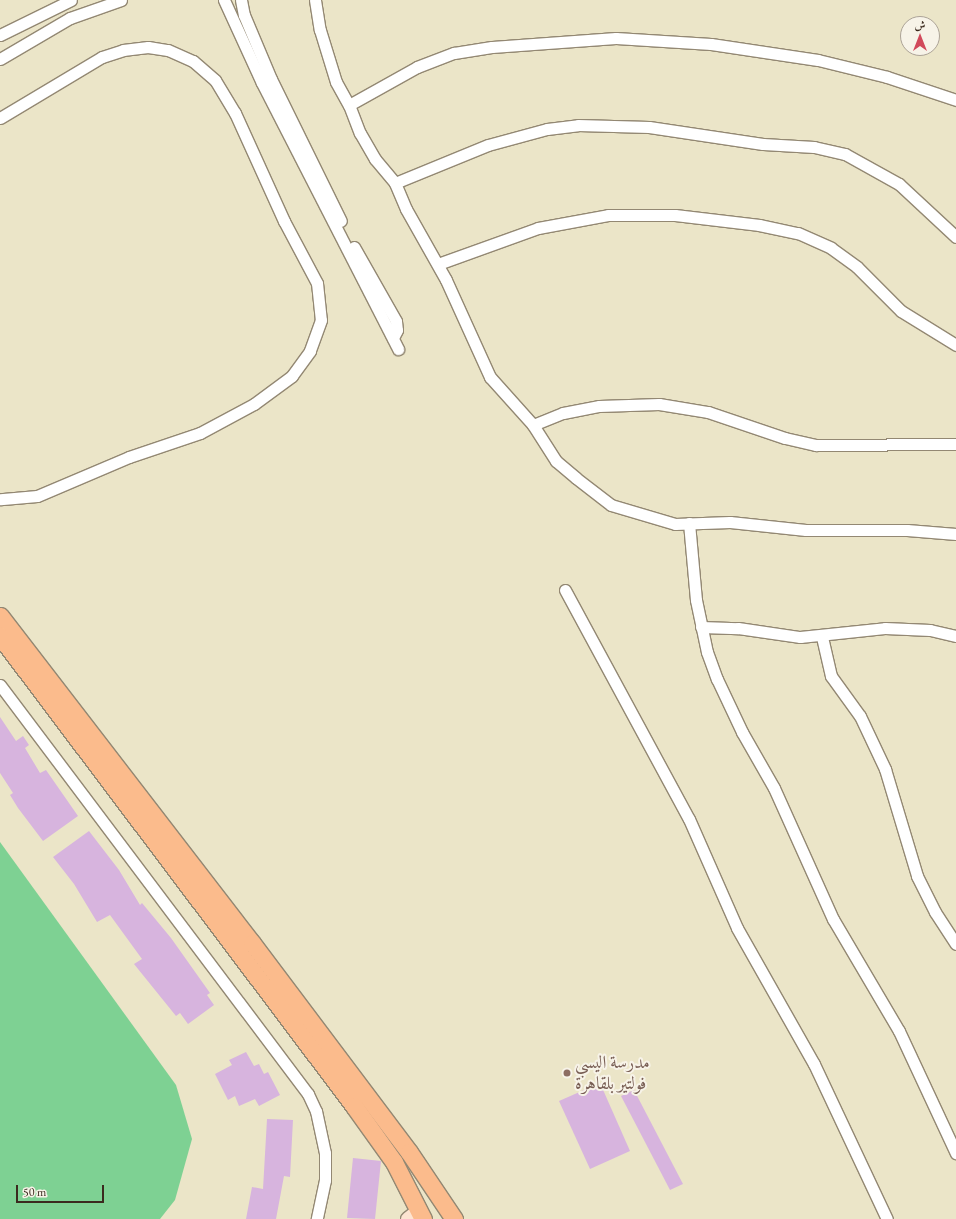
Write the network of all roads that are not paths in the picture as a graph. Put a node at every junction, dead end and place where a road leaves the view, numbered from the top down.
1 (71, 0) edge
2 (120, 0) edge
3 (224, 0) edge
4 (241, 0) edge
5 (315, 0) edge
6 (0, 35) edge
7 (0, 59) edge
8 (956, 100) edge
9 (349, 105) junction
10 (0, 116) edge
11 (395, 183) junction
12 (956, 237) edge
13 (438, 264) junction
14 (393, 338) junction
15 (956, 344) edge
16 (398, 349) dead end
17 (533, 425) junction
18 (956, 444) edge
19 (0, 499) edge
20 (689, 523) junction
21 (956, 534) edge
22 (565, 590) dead end
23 (0, 616) edge
24 (701, 627) junction
25 (0, 636) edge
26 (822, 636) junction
27 (956, 636) edge
28 (0, 685) edge
29 (956, 944) edge
30 (956, 1153) edge
31 (416, 1217) edge
32 (317, 1219) edge
33 (454, 1219) edge
34 (887, 1219) edge

1 - 6 street
2 - 7 street
3 - 14 street
4 - 14 street
5 - 9 street
8 - 9 street
9 - 11 street
10 - 19 street
11 - 12 street
11 - 13 street
13 - 15 street
13 - 17 street
14 - 16 street
17 - 18 street
17 - 20 street
20 - 21 street
20 - 24 street
22 - 34 street
23 - 33 main road
24 - 26 street
24 - 30 street
25 - 31 main road
26 - 27 street
26 - 29 street
28 - 32 street

